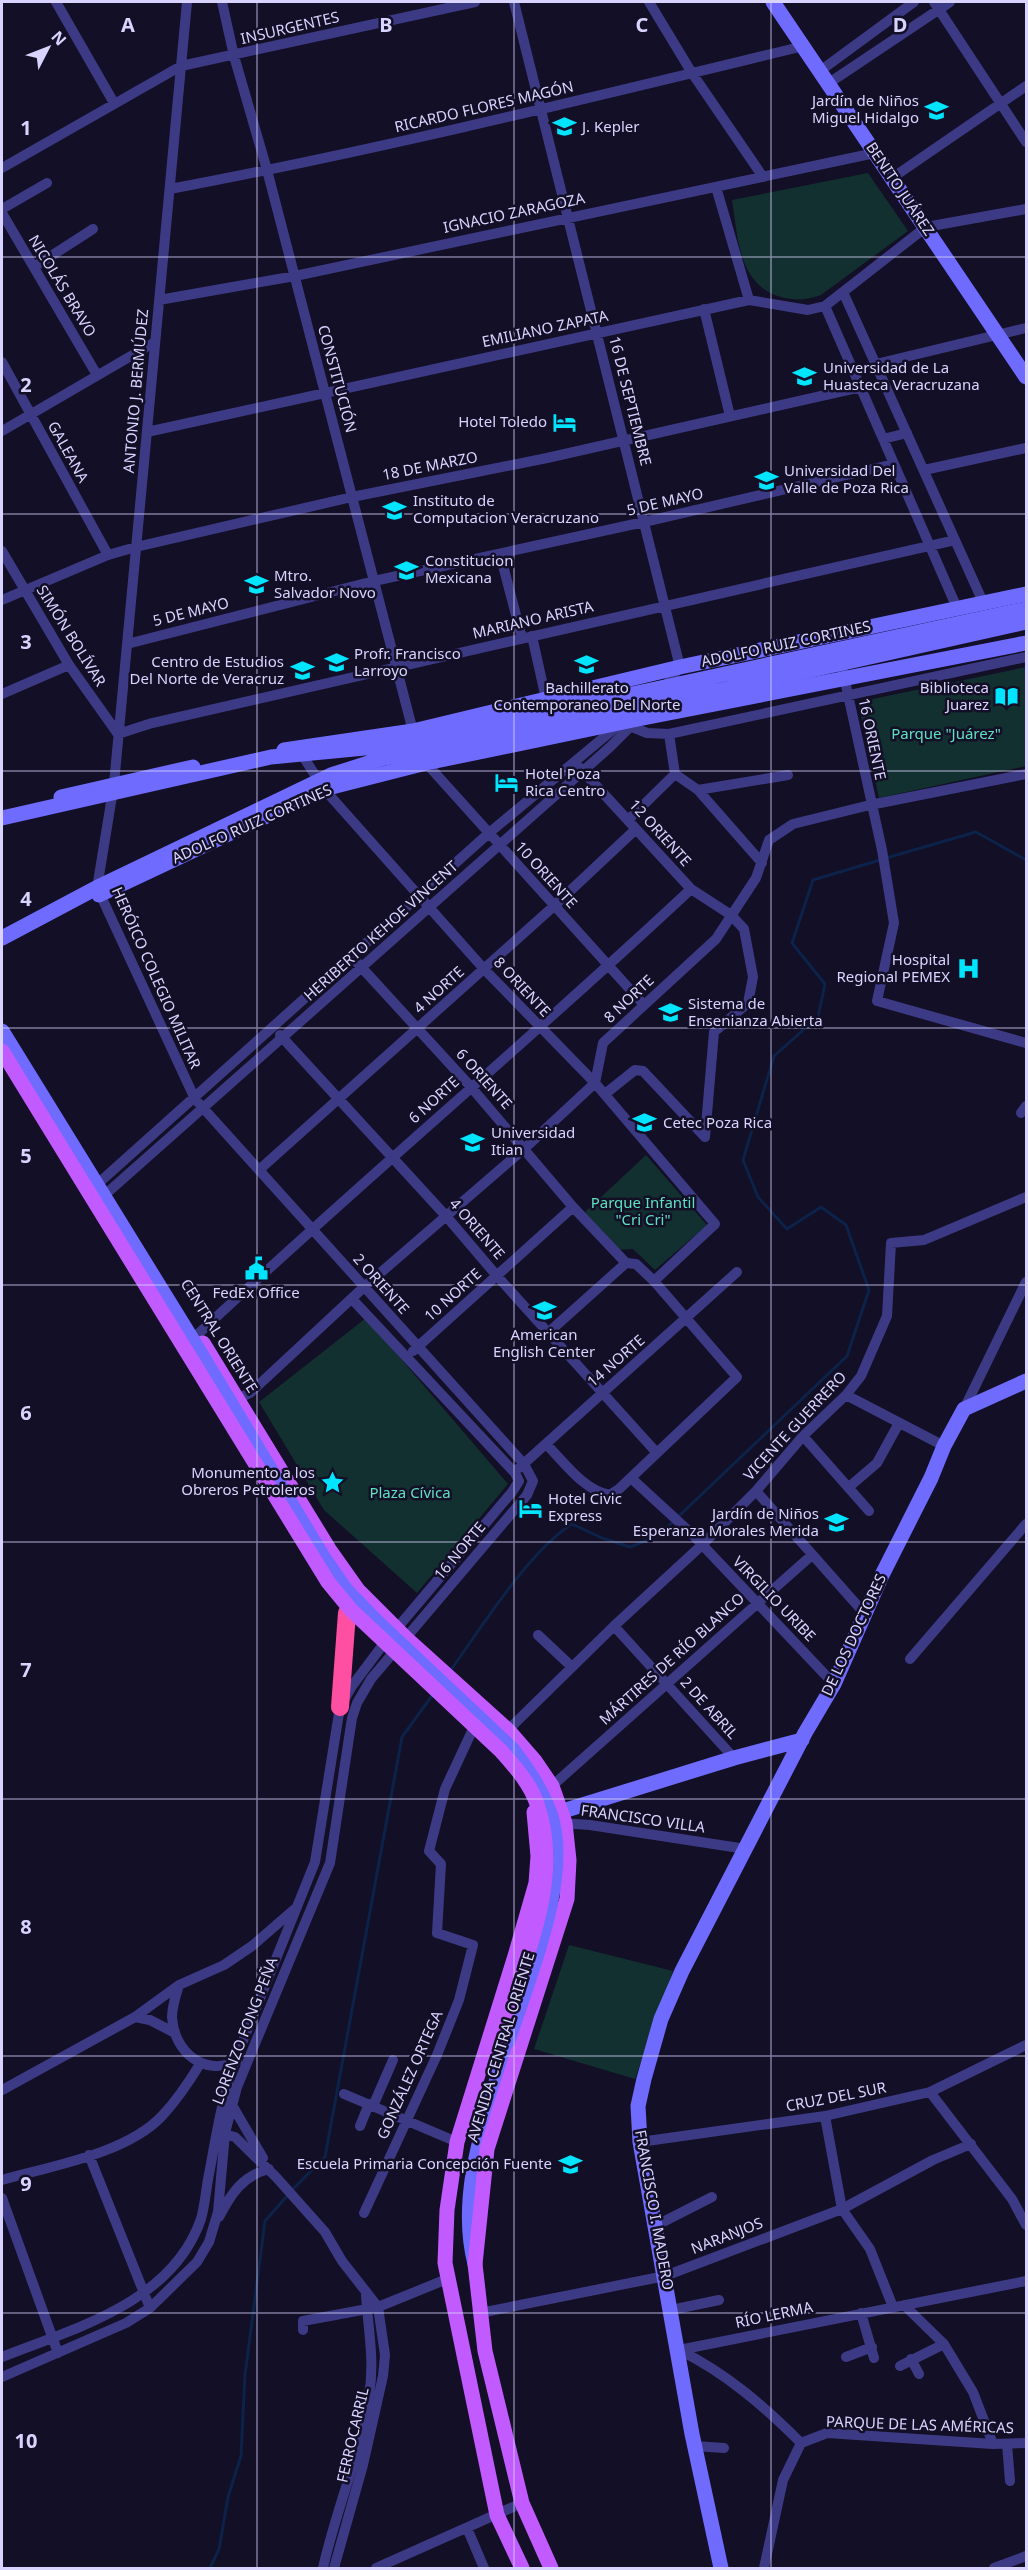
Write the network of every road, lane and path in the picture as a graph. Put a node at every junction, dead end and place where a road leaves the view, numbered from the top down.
1 (56, 2) edge
2 (187, 2) edge
3 (222, 2) edge
4 (475, 2) edge
5 (514, 2) edge
6 (649, 2) edge
7 (773, 2) edge
8 (914, 2) edge
9 (950, 2) edge
10 (936, 5) edge
11 (804, 46) junction
12 (234, 56) junction
13 (181, 66) junction
14 (692, 73) junction
15 (824, 77) junction
16 (1026, 86) edge
17 (114, 103) junction
18 (1002, 103) junction
19 (541, 110) junction
20 (1026, 142) edge
21 (875, 153) junction
22 (2, 168) edge
23 (267, 170) junction
24 (762, 177) junction
25 (892, 178) junction
26 (47, 183) dead end
27 (716, 187) junction
28 (170, 189) junction
29 (1026, 209) edge
30 (2, 211) edge
31 (568, 217) junction
32 (926, 228) junction
33 (93, 229) dead end
34 (34, 267) junction
35 (295, 276) junction
36 (843, 292) junction
37 (159, 300) junction
38 (749, 300) junction
39 (825, 306) junction
40 (704, 309) junction
41 (1026, 328) edge
42 (597, 333) junction
43 (997, 333) junction
44 (155, 342) junction
45 (2, 362) edge
46 (876, 364) junction
47 (97, 375) junction
48 (1026, 377) edge
49 (861, 387) junction
50 (325, 392) junction
51 (30, 414) junction
52 (730, 416) junction
53 (2, 431) edge
54 (147, 432) junction
55 (907, 433) junction
56 (624, 439) junction
57 (883, 439) junction
58 (1026, 448) edge
59 (894, 464) junction
60 (924, 470) junction
61 (352, 497) junction
62 (644, 522) junction
63 (955, 540) junction
64 (136, 547) junction
65 (930, 547) junction
66 (2, 551) edge
67 (500, 554) junction
68 (108, 555) junction
69 (374, 581) junction
70 (24, 589) junction
71 (1026, 594) edge
72 (2, 600) edge
73 (983, 602) junction
74 (665, 606) junction
75 (957, 608) junction
76 (1026, 609) edge
77 (1026, 622) edge
78 (835, 634) junction
79 (527, 637) junction
80 (1026, 643) edge
81 (127, 644) junction
82 (1026, 657) edge
83 (69, 665) junction
84 (396, 666) junction
85 (675, 669) junction
86 (844, 678) junction
87 (2, 694) edge
88 (848, 696) junction
89 (546, 699) junction
90 (630, 723) junction
91 (413, 731) junction
92 (118, 734) junction
93 (669, 734) junction
94 (297, 747) junction
95 (426, 763) junction
96 (579, 766) junction
97 (675, 774) junction
98 (1026, 774) edge
99 (788, 775) dead end
100 (114, 784) junction
101 (324, 789) junction
102 (698, 790) junction
103 (870, 805) junction
104 (2, 812) edge
105 (2, 818) edge
106 (628, 820) junction
107 (636, 830) junction
108 (489, 833) junction
109 (499, 845) junction
110 (762, 864) junction
111 (691, 889) junction
112 (100, 894) junction
113 (419, 897) junction
114 (554, 906) junction
115 (429, 907) junction
116 (732, 915) junction
117 (2, 940) edge
118 (352, 957) junction
119 (608, 967) junction
120 (362, 968) junction
121 (484, 969) junction
122 (644, 1005) junction
123 (2, 1020) edge
124 (539, 1027) junction
125 (274, 1028) junction
126 (418, 1028) junction
127 (2, 1031) edge
128 (283, 1038) junction
129 (1026, 1042) edge
130 (2, 1051) edge
131 (2, 1060) edge
132 (595, 1083) junction
133 (471, 1086) junction
134 (604, 1094) junction
135 (339, 1098) junction
136 (195, 1099) junction
137 (204, 1109) junction
138 (525, 1148) junction
139 (393, 1157) junction
140 (259, 1170) junction
141 (104, 1187) junction
142 (1026, 1197) edge
143 (88, 1201) junction
144 (573, 1207) junction
145 (446, 1216) junction
146 (311, 1228) junction
147 (626, 1263) junction
148 (737, 1272) dead end
149 (497, 1276) junction
150 (654, 1281) junction
151 (1026, 1282) edge
152 (364, 1287) junction
153 (352, 1299) junction
154 (686, 1320) junction
155 (549, 1332) junction
156 (198, 1335) junction
157 (418, 1346) junction
158 (407, 1357) junction
159 (1026, 1381) edge
160 (603, 1391) junction
161 (846, 1395) junction
162 (238, 1400) junction
163 (214, 1409) junction
164 (964, 1410) junction
165 (899, 1423) junction
166 (802, 1436) junction
167 (546, 1444) junction
168 (944, 1446) junction
169 (656, 1452) junction
170 (524, 1464) junction
171 (517, 1477) junction
172 (631, 1478) junction
173 (533, 1481) joint
174 (849, 1487) junction
175 (756, 1491) junction
176 (869, 1511) dead end
177 (1026, 1524) edge
178 (470, 1543) junction
179 (702, 1545) junction
180 (480, 1551) junction
181 (812, 1555) junction
182 (756, 1602) junction
183 (347, 1613) junction
184 (865, 1614) junction
185 (614, 1626) junction
186 (401, 1634) junction
187 (538, 1635) dead end
188 (386, 1650) junction
189 (425, 1655) joint
190 (910, 1659) dead end
191 (572, 1667) junction
192 (834, 1684) junction
193 (668, 1685) junction
194 (340, 1707) junction
195 (508, 1730) junction
196 (472, 1731) junction
197 (802, 1740) junction
198 (734, 1758) junction
199 (552, 1786) junction
200 (564, 1817) junction
201 (535, 1818) junction
202 (746, 1849) junction
203 (315, 1862) junction
204 (330, 1863) junction
205 (299, 1905) junction
206 (263, 1937) junction
207 (286, 1951) junction
208 (178, 1985) junction
209 (135, 2017) junction
210 (175, 2033) junction
211 (503, 2039) junction
212 (1026, 2045) edge
213 (251, 2054) junction
214 (393, 2060) dead end
215 (234, 2063) junction
216 (200, 2064) junction
217 (2, 2090) edge
218 (930, 2092) junction
219 (344, 2094) dead end
220 (232, 2105) junction
221 (371, 2105) junction
222 (825, 2116) junction
223 (407, 2120) junction
224 (360, 2126) dead end
225 (221, 2133) junction
226 (457, 2142) junction
227 (640, 2142) junction
228 (971, 2144) junction
229 (89, 2156) junction
230 (455, 2165) junction
231 (272, 2173) junction
232 (2, 2180) edge
233 (712, 2197) dead end
234 (2, 2199) edge
235 (842, 2209) junction
236 (364, 2213) dead end
237 (657, 2225) junction
238 (1026, 2225) edge
239 (215, 2226) junction
240 (475, 2264) junction
241 (665, 2276) junction
242 (447, 2279) junction
243 (1026, 2281) edge
244 (143, 2293) junction
245 (719, 2300) dead end
246 (899, 2306) junction
247 (150, 2308) junction
248 (372, 2308) junction
249 (672, 2310) junction
250 (480, 2313) junction
251 (861, 2313) junction
252 (303, 2330) dead end
253 (51, 2337) junction
254 (944, 2344) junction
255 (872, 2347) junction
256 (679, 2350) junction
257 (58, 2353) junction
258 (2, 2357) edge
259 (846, 2357) dead end
260 (874, 2358) dead end
261 (911, 2359) junction
262 (900, 2366) dead end
263 (919, 2374) dead end
264 (2, 2377) edge
265 (801, 2443) junction
266 (1026, 2443) edge
267 (993, 2444) junction
268 (1007, 2444) junction
269 (695, 2446) junction
270 (724, 2448) dead end
271 (1010, 2481) dead end
272 (522, 2503) junction
273 (497, 2515) junction
274 (467, 2528) junction
275 (1026, 2556) edge
276 (323, 2568) edge
277 (334, 2568) edge
278 (376, 2568) edge
279 (484, 2568) edge
280 (522, 2568) edge
281 (551, 2568) edge
282 (721, 2568) edge
283 (764, 2568) edge
284 (994, 2568) edge

1 - 17 street
2 - 13 street, ANTONIO J. BERMÚDEZ
3 - 12 street, CONSTITUCIÓN
4 - 12 street, INSURGENTES
5 - 19 street, 16 DE SEPTIEMBRE
6 - 14 street
7 - 11 main road, BENITO JUÁREZ
8 - 15 street
9 - 10 street
10 - 15 street
10 - 18 street
11 - 14 street, RICARDO FLORES MAGÓN
11 - 15 main road, BENITO JUÁREZ
12 - 13 street, INSURGENTES
12 - 23 street, CONSTITUCIÓN
13 - 17 street, INSURGENTES
13 - 28 street, ANTONIO J. BERMÚDEZ
14 - 19 street, RICARDO FLORES MAGÓN
14 - 24 street
15 - 21 main road, BENITO JUÁREZ
16 - 18 street
17 - 22 street, INSURGENTES
18 - 20 street
18 - 25 street
19 - 23 street, RICARDO FLORES MAGÓN
19 - 31 street, 16 DE SEPTIEMBRE
21 - 24 street, IGNACIO ZARAGOZA
21 - 25 main road, BENITO JUÁREZ
23 - 28 street, RICARDO FLORES MAGÓN
23 - 35 street, CONSTITUCIÓN
24 - 27 street, IGNACIO ZARAGOZA
25 - 32 main road, BENITO JUÁREZ
26 - 30 street
27 - 31 street, IGNACIO ZARAGOZA
27 - 38 street
28 - 37 street, ANTONIO J. BERMÚDEZ
29 - 32 street
30 - 34 street, NICOLÁS BRAVO
31 - 35 street, IGNACIO ZARAGOZA
31 - 42 street, 16 DE SEPTIEMBRE
32 - 36 street
32 - 43 main road, BENITO JUÁREZ
33 - 34 street
34 - 47 street, NICOLÁS BRAVO
35 - 37 street, IGNACIO ZARAGOZA
35 - 50 street, CONSTITUCIÓN
36 - 39 street
36 - 46 street
37 - 44 street, ANTONIO J. BERMÚDEZ
38 - 39 street, EMILIANO ZAPATA
38 - 40 street, EMILIANO ZAPATA
39 - 49 street
40 - 42 street, EMILIANO ZAPATA
40 - 52 street
41 - 43 street
42 - 50 street, EMILIANO ZAPATA
42 - 56 street, 16 DE SEPTIEMBRE
43 - 46 street
43 - 48 main road, BENITO JUÁREZ
44 - 47 street
44 - 54 street, ANTONIO J. BERMÚDEZ
45 - 51 street, GALEANA
46 - 55 street
47 - 51 street
49 - 52 street, 18 DE MARZO
49 - 57 street
50 - 54 street, EMILIANO ZAPATA
50 - 61 street, CONSTITUCIÓN
51 - 53 street
51 - 68 street, GALEANA
52 - 56 street, 18 DE MARZO
54 - 64 street, ANTONIO J. BERMÚDEZ
55 - 57 street
55 - 60 street
56 - 61 street, 18 DE MARZO
56 - 62 street, 16 DE SEPTIEMBRE
57 - 59 street
58 - 60 street
59 - 62 street, 5 DE MAYO
59 - 65 street
60 - 63 street
61 - 64 street, 18 DE MARZO
61 - 69 street, CONSTITUCIÓN
62 - 67 street, 5 DE MAYO
62 - 74 street, 16 DE SEPTIEMBRE
63 - 65 street, MARIANO ARISTA
63 - 73 street
64 - 68 street, 18 DE MARZO
64 - 81 street, ANTONIO J. BERMÚDEZ
65 - 74 street, MARIANO ARISTA
65 - 75 street
66 - 70 street, SIMÓN BOLÍVAR
67 - 69 street, 5 DE MAYO
67 - 79 street
68 - 70 street, 18 DE MARZO
69 - 81 street, 5 DE MAYO
69 - 84 street, CONSTITUCIÓN
70 - 72 street, 18 DE MARZO
70 - 83 street, SIMÓN BOLÍVAR
71 - 73 main road, ADOLFO RUIZ CORTINES
73 - 75 main road, ADOLFO RUIZ CORTINES
74 - 79 street, MARIANO ARISTA
74 - 85 street, 16 DE SEPTIEMBRE
75 - 78 main road, ADOLFO RUIZ CORTINES
76 - 105 main road, bridge
77 - 117 main road, bridge
78 - 85 main road, ADOLFO RUIZ CORTINES
78 - 86 street, 16 ORIENTE
79 - 84 street, MARIANO ARISTA
79 - 89 street
80 - 86 main road, ADOLFO RUIZ CORTINES
81 - 92 street, ANTONIO J. BERMÚDEZ
82 - 88 street, ADOLFO RUIZ CORTINES
83 - 87 street
83 - 92 street, SIMÓN BOLÍVAR
84 - 91 street, CONSTITUCIÓN
84 - 92 street, MARIANO ARISTA
85 - 89 main road, ADOLFO RUIZ CORTINES
85 - 90 street, HERIBERTO KEHOE VINCENT
85 - 90 street, HERIBERTO KEHOE VINCENT
86 - 88 street, 16 ORIENTE
86 - 90 main road, ADOLFO RUIZ CORTINES
88 - 93 street, ADOLFO RUIZ CORTINES
88 - 103 street, 16 ORIENTE
89 - 91 main road, ADOLFO RUIZ CORTINES
90 - 93 street, ADOLFO RUIZ CORTINES
90 - 95 main road, ADOLFO RUIZ CORTINES
90 - 96 street, HERIBERTO KEHOE VINCENT
91 - 94 main road, ADOLFO RUIZ CORTINES
91 - 95 street, CONSTITUCIÓN
92 - 100 street, ANTONIO J. BERMÚDEZ
93 - 97 street
94 - 100 main road, ADOLFO RUIZ CORTINES
94 - 101 street, 8 ORIENTE
95 - 101 main road, ADOLFO RUIZ CORTINES
95 - 108 street, 10 ORIENTE
96 - 106 street, 12 ORIENTE
96 - 108 street, HERIBERTO KEHOE VINCENT
96 - 109 street, HERIBERTO KEHOE VINCENT
97 - 102 street
97 - 106 street
98 - 103 street, 8 NORTE
99 - 102 street
100 - 104 main road, ADOLFO RUIZ CORTINES
100 - 112 street, HERÓICO COLEGIO MILITAR
101 - 112 main road, ADOLFO RUIZ CORTINES
101 - 113 street, 8 ORIENTE
102 - 110 street
103 - 110 street, 8 NORTE
103 - 129 street, 16 ORIENTE
106 - 107 street, 12 ORIENTE
107 - 111 street, 12 ORIENTE
107 - 114 street, 4 NORTE
108 - 109 street, 10 ORIENTE
108 - 113 street, HERIBERTO KEHOE VINCENT
109 - 114 street, 10 ORIENTE
109 - 115 street, HERIBERTO KEHOE VINCENT
110 - 116 street, 8 NORTE
111 - 116 street, 12 ORIENTE
111 - 119 street, 6 NORTE
112 - 117 main road, ADOLFO RUIZ CORTINES
112 - 136 street, HERÓICO COLEGIO MILITAR
113 - 115 street, 8 ORIENTE
113 - 118 street, HERIBERTO KEHOE VINCENT
114 - 119 street, 10 ORIENTE
114 - 121 street, 4 NORTE
115 - 120 street, HERIBERTO KEHOE VINCENT
115 - 121 street, 8 ORIENTE
116 - 122 street, 8 NORTE
116 - 134 street
118 - 120 street, 6 ORIENTE
118 - 125 street, HERIBERTO KEHOE VINCENT
119 - 122 street, 10 ORIENTE
119 - 124 street, 6 NORTE
120 - 126 street, 6 ORIENTE
120 - 128 street, HERIBERTO KEHOE VINCENT
121 - 124 street, 8 ORIENTE
121 - 126 street, 4 NORTE
122 - 132 street, 8 NORTE
123 - 141 main road, CENTRAL ORIENTE
124 - 132 street, 8 ORIENTE
124 - 133 street, 6 NORTE
125 - 128 street, 4 ORIENTE
125 - 136 street, HERIBERTO KEHOE VINCENT
126 - 133 street, 6 ORIENTE
126 - 135 street, 4 NORTE
127 - 211 main road, bridge
128 - 135 street, 4 ORIENTE
128 - 137 street, HERIBERTO KEHOE VINCENT
130 - 211 main road, bridge
131 - 143 main road
132 - 134 street, 8 ORIENTE
132 - 138 street
133 - 138 street, 6 ORIENTE
133 - 139 street, 6 NORTE
134 - 150 street, 8 ORIENTE
135 - 139 street, 4 ORIENTE
135 - 140 street, 4 NORTE
136 - 137 street, HERÓICO COLEGIO MILITAR
136 - 141 street, HERIBERTO KEHOE VINCENT
137 - 140 street, 2 ORIENTE
137 - 141 street, HERIBERTO KEHOE VINCENT
138 - 144 street, 6 ORIENTE
138 - 145 street
139 - 145 street, 4 ORIENTE
139 - 146 street, 6 NORTE
140 - 146 street, 2 ORIENTE
141 - 143 street, HERIBERTO KEHOE VINCENT
141 - 156 main road, CENTRAL ORIENTE
142 - 161 street, VICENTE GUERRERO
143 - 163 main road
144 - 147 street, 6 ORIENTE
144 - 149 street, 10 NORTE
145 - 149 street, 4 ORIENTE
145 - 152 street
146 - 152 street, 2 ORIENTE
146 - 156 street, 6 NORTE
147 - 150 street, 6 ORIENTE
147 - 155 street
148 - 154 street, 14 NORTE
149 - 155 street, 4 ORIENTE
149 - 157 street, 10 NORTE
150 - 154 street, 6 ORIENTE
151 - 164 street, DE LOS DOCTORES
152 - 153 street
152 - 157 street, 2 ORIENTE
153 - 158 street, 2 ORIENTE
153 - 162 street
154 - 160 street, 14 NORTE
154 - 169 street, 6 ORIENTE
155 - 160 street, 4 ORIENTE
156 - 162 main road, CENTRAL ORIENTE
157 - 158 street, 10 NORTE
157 - 170 street, 2 ORIENTE
158 - 171 street, 2 ORIENTE
159 - 164 main road
160 - 167 street, 14 NORTE
160 - 169 street, 4 ORIENTE
161 - 165 street
161 - 166 street, VICENTE GUERRERO
162 - 163 street
162 - 186 main road, CENTRAL ORIENTE
163 - 183 main road
164 - 168 main road, DE LOS DOCTORES
165 - 168 street
165 - 174 street
166 - 174 street
166 - 175 street, VICENTE GUERRERO
167 - 170 street, 14 NORTE
167 - 172 street
168 - 184 main road, DE LOS DOCTORES
169 - 172 street
170 - 171 street, 14 NORTE
170 - 173 street, 2 ORIENTE
171 - 178 street, 16 NORTE
172 - 179 street, VIRGILIO URIBE
173 - 180 street, 16 NORTE
174 - 176 street
175 - 179 street, VICENTE GUERRERO
175 - 181 street
177 - 190 street
178 - 180 street
178 - 186 street, 16 NORTE
179 - 182 street, VIRGILIO URIBE
179 - 185 street, VICENTE GUERRERO
180 - 186 street, 16 NORTE
181 - 182 street, MÁRTIRES DE RÍO BLANCO
181 - 184 street
182 - 192 street, VIRGILIO URIBE
182 - 193 street, MÁRTIRES DE RÍO BLANCO
183 - 188 main road
183 - 194 highway
184 - 192 main road, DE LOS DOCTORES
185 - 191 street, VICENTE GUERRERO
185 - 193 street, 2 DE ABRIL
186 - 188 street, LORENZO FONG PEÑA
186 - 189 main road, CENTRAL ORIENTE
187 - 191 street
188 - 194 street, LORENZO FONG PEÑA
188 - 196 main road, AVENIDA CENTRAL ORIENTE
188 - 204 street, LORENZO FONG PEÑA
189 - 195 main road, AVENIDA CENTRAL ORIENTE
191 - 195 street, VICENTE GUERRERO
192 - 197 main road, DE LOS DOCTORES
193 - 198 street, 2 DE ABRIL
193 - 199 street, MÁRTIRES DE RÍO BLANCO
194 - 203 street, LORENZO FONG PEÑA
195 - 199 main road, AVENIDA CENTRAL ORIENTE
196 - 201 main road, AVENIDA CENTRAL ORIENTE
196 - 223 street, GONZÁLEZ ORTEGA
197 - 198 main road
197 - 202 main road, FRANCISCO I. MADERO
198 - 200 main road
199 - 200 main road, AVENIDA CENTRAL ORIENTE
200 - 201 main road
200 - 202 street, FRANCISCO VILLA
200 - 240 main road, AVENIDA CENTRAL ORIENTE
201 - 226 main road, AVENIDA CENTRAL ORIENTE
202 - 227 main road, FRANCISCO I. MADERO
203 - 204 street
203 - 205 street, LORENZO FONG PEÑA
204 - 207 street, LORENZO FONG PEÑA
205 - 206 street
205 - 207 street, LORENZO FONG PEÑA
206 - 207 street
206 - 208 street
207 - 213 street, LORENZO FONG PEÑA
207 - 215 street, LORENZO FONG PEÑA
208 - 209 street
208 - 210 street
209 - 210 street
209 - 217 street
210 - 216 street
211 - 230 main road
211 - 240 main road
212 - 218 street, CRUZ DEL SUR
213 - 215 street
213 - 220 street, LORENZO FONG PEÑA
214 - 221 street
215 - 216 street
215 - 225 street, LORENZO FONG PEÑA
216 - 229 street
218 - 222 street, CRUZ DEL SUR
218 - 228 street
219 - 221 street
220 - 225 street, LORENZO FONG PEÑA
220 - 231 street, FERROCARRIL
221 - 223 street
221 - 224 street
222 - 227 street, CRUZ DEL SUR
222 - 235 street
223 - 226 street
223 - 236 street, GONZÁLEZ ORTEGA
225 - 231 street, FERROCARRIL
225 - 239 street, LORENZO FONG PEÑA
225 - 244 street, LORENZO FONG PEÑA
226 - 230 main road, AVENIDA CENTRAL ORIENTE
227 - 237 main road, FRANCISCO I. MADERO
228 - 235 street, NARANJOS
228 - 238 street
229 - 232 street
229 - 244 street
230 - 242 main road, AVENIDA CENTRAL ORIENTE
231 - 239 street
231 - 248 street, FERROCARRIL
233 - 237 street
234 - 253 street
235 - 241 street, NARANJOS
235 - 246 street
237 - 241 main road, FRANCISCO I. MADERO
239 - 247 street, LORENZO FONG PEÑA
240 - 250 main road, AVENIDA CENTRAL ORIENTE
241 - 249 main road, FRANCISCO I. MADERO
241 - 250 street, NARANJOS
242 - 248 street
242 - 273 main road, AVENIDA CENTRAL ORIENTE
243 - 246 street, RÍO LERMA
244 - 247 street
244 - 253 street, LORENZO FONG PEÑA
245 - 249 street
246 - 251 street, RÍO LERMA
246 - 254 street
247 - 257 street, LORENZO FONG PEÑA
248 - 252 street
248 - 276 street, FERROCARRIL
248 - 277 street, FERROCARRIL
249 - 256 main road, FRANCISCO I. MADERO
250 - 272 main road, AVENIDA CENTRAL ORIENTE
251 - 255 street
251 - 256 street, RÍO LERMA
253 - 257 street
253 - 258 street, LORENZO FONG PEÑA
254 - 261 street
254 - 267 street
255 - 259 street
255 - 260 street
256 - 265 street
256 - 269 main road, FRANCISCO I. MADERO
257 - 264 street, LORENZO FONG PEÑA
261 - 262 street
261 - 263 street
265 - 267 street, PARQUE DE LAS AMÉRICAS
265 - 283 street
266 - 268 street, PARQUE DE LAS AMÉRICAS
267 - 268 street, PARQUE DE LAS AMÉRICAS
268 - 271 street
269 - 270 street
269 - 282 main road, FRANCISCO I. MADERO
272 - 273 street
272 - 281 main road, AVENIDA CENTRAL ORIENTE
273 - 274 street
273 - 280 main road, AVENIDA CENTRAL ORIENTE
274 - 278 street
274 - 279 street
275 - 284 street

